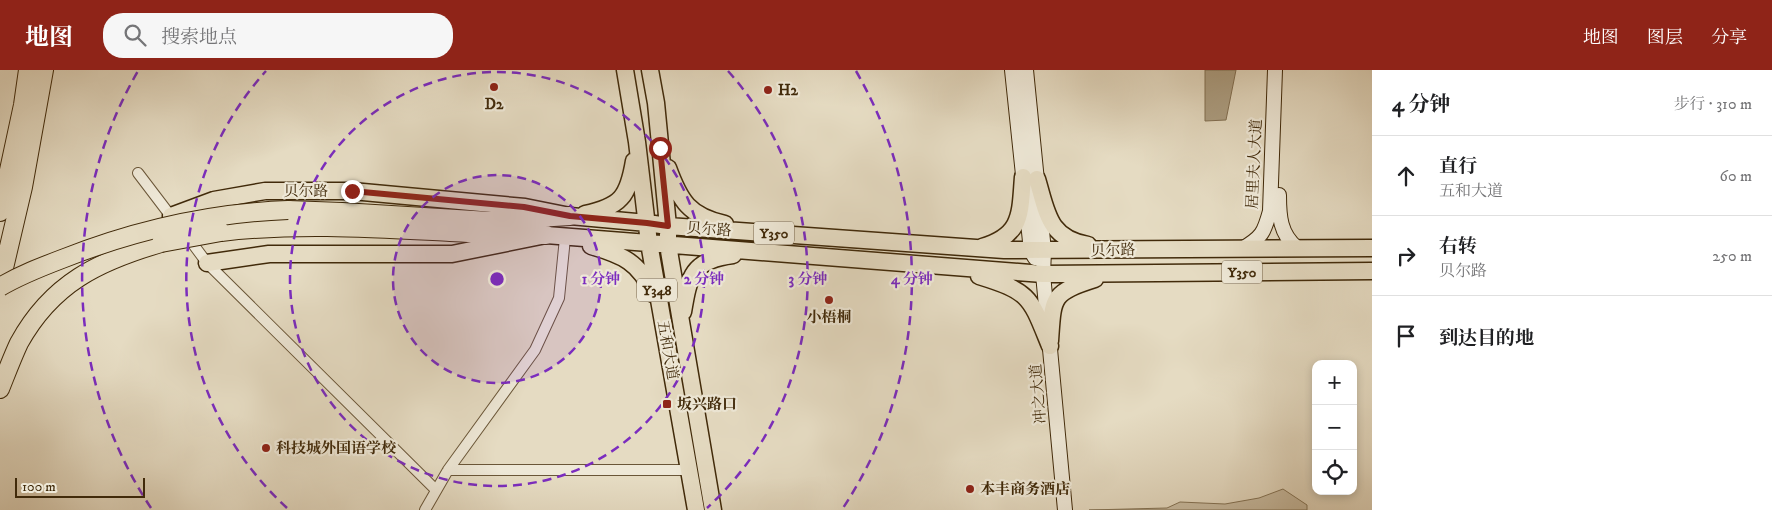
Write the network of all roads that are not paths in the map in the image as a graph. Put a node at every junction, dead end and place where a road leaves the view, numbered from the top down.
1 (28, 70) edge
2 (44, 70) edge
3 (625, 70) edge
4 (650, 70) edge
5 (1012, 70) edge
6 (1026, 70) edge
7 (1275, 70) edge
8 (1284, 70) edge
9 (637, 142) junction
10 (660, 148) junction
11 (138, 173) dead end
12 (1030, 178) junction
13 (0, 212) edge
14 (171, 216) junction
15 (570, 216) junction
16 (647, 223) junction
17 (668, 226) junction
18 (761, 232) junction
19 (546, 235) junction
20 (565, 238) junction
21 (649, 244) junction
22 (668, 245) junction
23 (978, 248) junction
24 (1298, 248) junction
25 (1372, 248) edge
26 (1242, 249) junction
27 (1114, 250) junction
28 (1038, 251) junction
29 (754, 252) junction
30 (207, 263) junction
31 (950, 268) junction
32 (1372, 271) edge
33 (1043, 274) junction
34 (1112, 274) junction
35 (0, 286) edge
36 (662, 317) junction
37 (681, 324) junction
38 (1050, 346) junction
39 (0, 389) edge
40 (448, 470) junction
41 (689, 470) junction
42 (436, 490) junction
43 (425, 510) edge
44 (696, 510) edge
45 (713, 510) edge
46 (1065, 510) edge

1 - 13 highway
2 - 35 highway
3 - 9 main road, 五和大道 / Y348
4 - 10 main road, 五和大道 / Y348
5 - 12 street, 冲之大道
6 - 12 street, 冲之大道
7 - 26 street, 居里夫人大道
8 - 24 street, 居里夫人大道
9 - 15 main road
9 - 16 main road, 五和大道 / Y348
10 - 17 main road, 五和大道 / Y348
10 - 18 main road
11 - 14 street
12 - 23 main road
12 - 27 main road
12 - 28 street, 冲之大道
14 - 15 main road, 贝尔路 / Y350
14 - 30 street
15 - 16 main road, 贝尔路 / Y350
15 - 35 highway, bridge
16 - 17 main road, 贝尔路 / Y350
16 - 21 main road, 五和大道 / Y348
17 - 18 main road, 贝尔路 / Y350
17 - 22 main road, 五和大道 / Y348
18 - 23 main road, 贝尔路 / Y350
19 - 20 main road, 贝尔路 / Y350
19 - 30 main road, 贝尔路 / Y350
19 - 39 highway, bridge
20 - 21 main road, 贝尔路 / Y350
20 - 36 main road
20 - 40 street
21 - 22 main road, 贝尔路 / Y350
21 - 36 main road, 五和大道 / Y348
22 - 29 main road, 贝尔路 / Y350
22 - 37 main road, 五和大道 / Y348
23 - 28 main road, 贝尔路 / Y350
24 - 25 main road, 贝尔路 / Y350
24 - 26 main road, 贝尔路 / Y350
26 - 27 main road, 贝尔路 / Y350
27 - 28 main road, 贝尔路 / Y350
28 - 33 street, 冲之大道
29 - 31 main road, 贝尔路 / Y350
29 - 37 main road
30 - 42 street
31 - 33 main road, 贝尔路 / Y350
31 - 38 main road
32 - 34 main road, 贝尔路 / Y350
33 - 34 main road, 贝尔路 / Y350
33 - 38 street, 冲之大道
34 - 38 main road
36 - 41 main road, 五和大道 / Y348
37 - 45 main road, 五和大道 / Y348
38 - 46 street, 冲之大道
40 - 41 street
40 - 42 street
41 - 44 main road, 五和大道 / Y348
42 - 43 street

